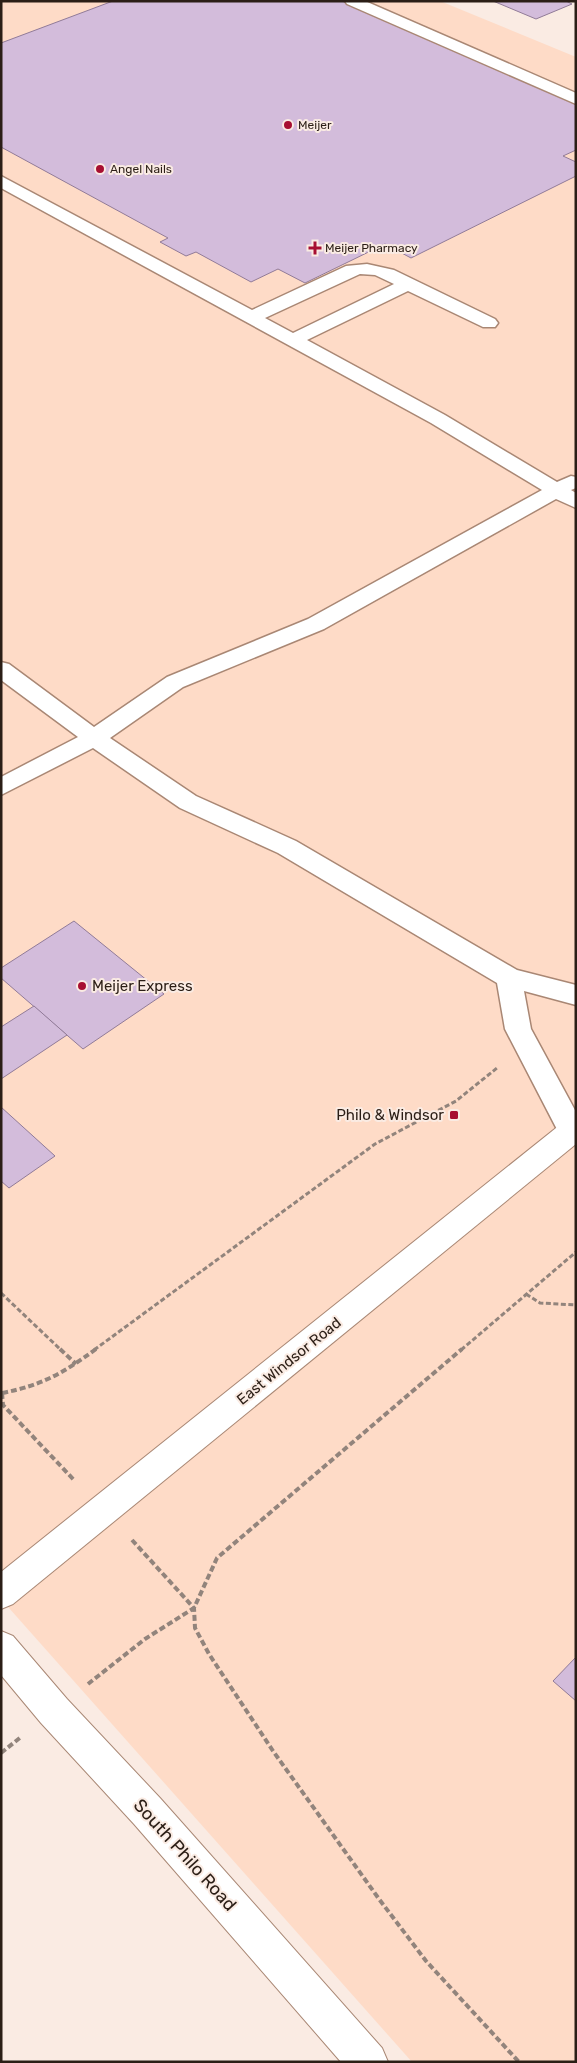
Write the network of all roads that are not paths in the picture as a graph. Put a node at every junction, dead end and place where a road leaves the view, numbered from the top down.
1 (352, 1) edge
2 (576, 99) edge
3 (1, 181) edge
4 (20, 192) junction
5 (1, 200) edge
6 (408, 284) junction
7 (252, 317) junction
8 (489, 323) dead end
9 (292, 340) junction
10 (570, 490) edge
11 (1, 669) edge
12 (94, 738) junction
13 (1, 787) edge
14 (509, 978) junction
15 (576, 995) edge
16 (574, 1129) edge
17 (1, 1593) edge
18 (1, 1648) edge
19 (368, 2062) edge

1 - 2 lane
3 - 4 lane
4 - 5 lane
4 - 7 lane
6 - 7 lane
6 - 8 lane
6 - 9 lane
7 - 9 lane
9 - 10 lane
10 - 12 lane
11 - 12 lane
12 - 13 lane
12 - 14 lane
14 - 15 lane
14 - 16 lane
16 - 17 main road, East Windsor Road
18 - 19 main road, South Philo Road

